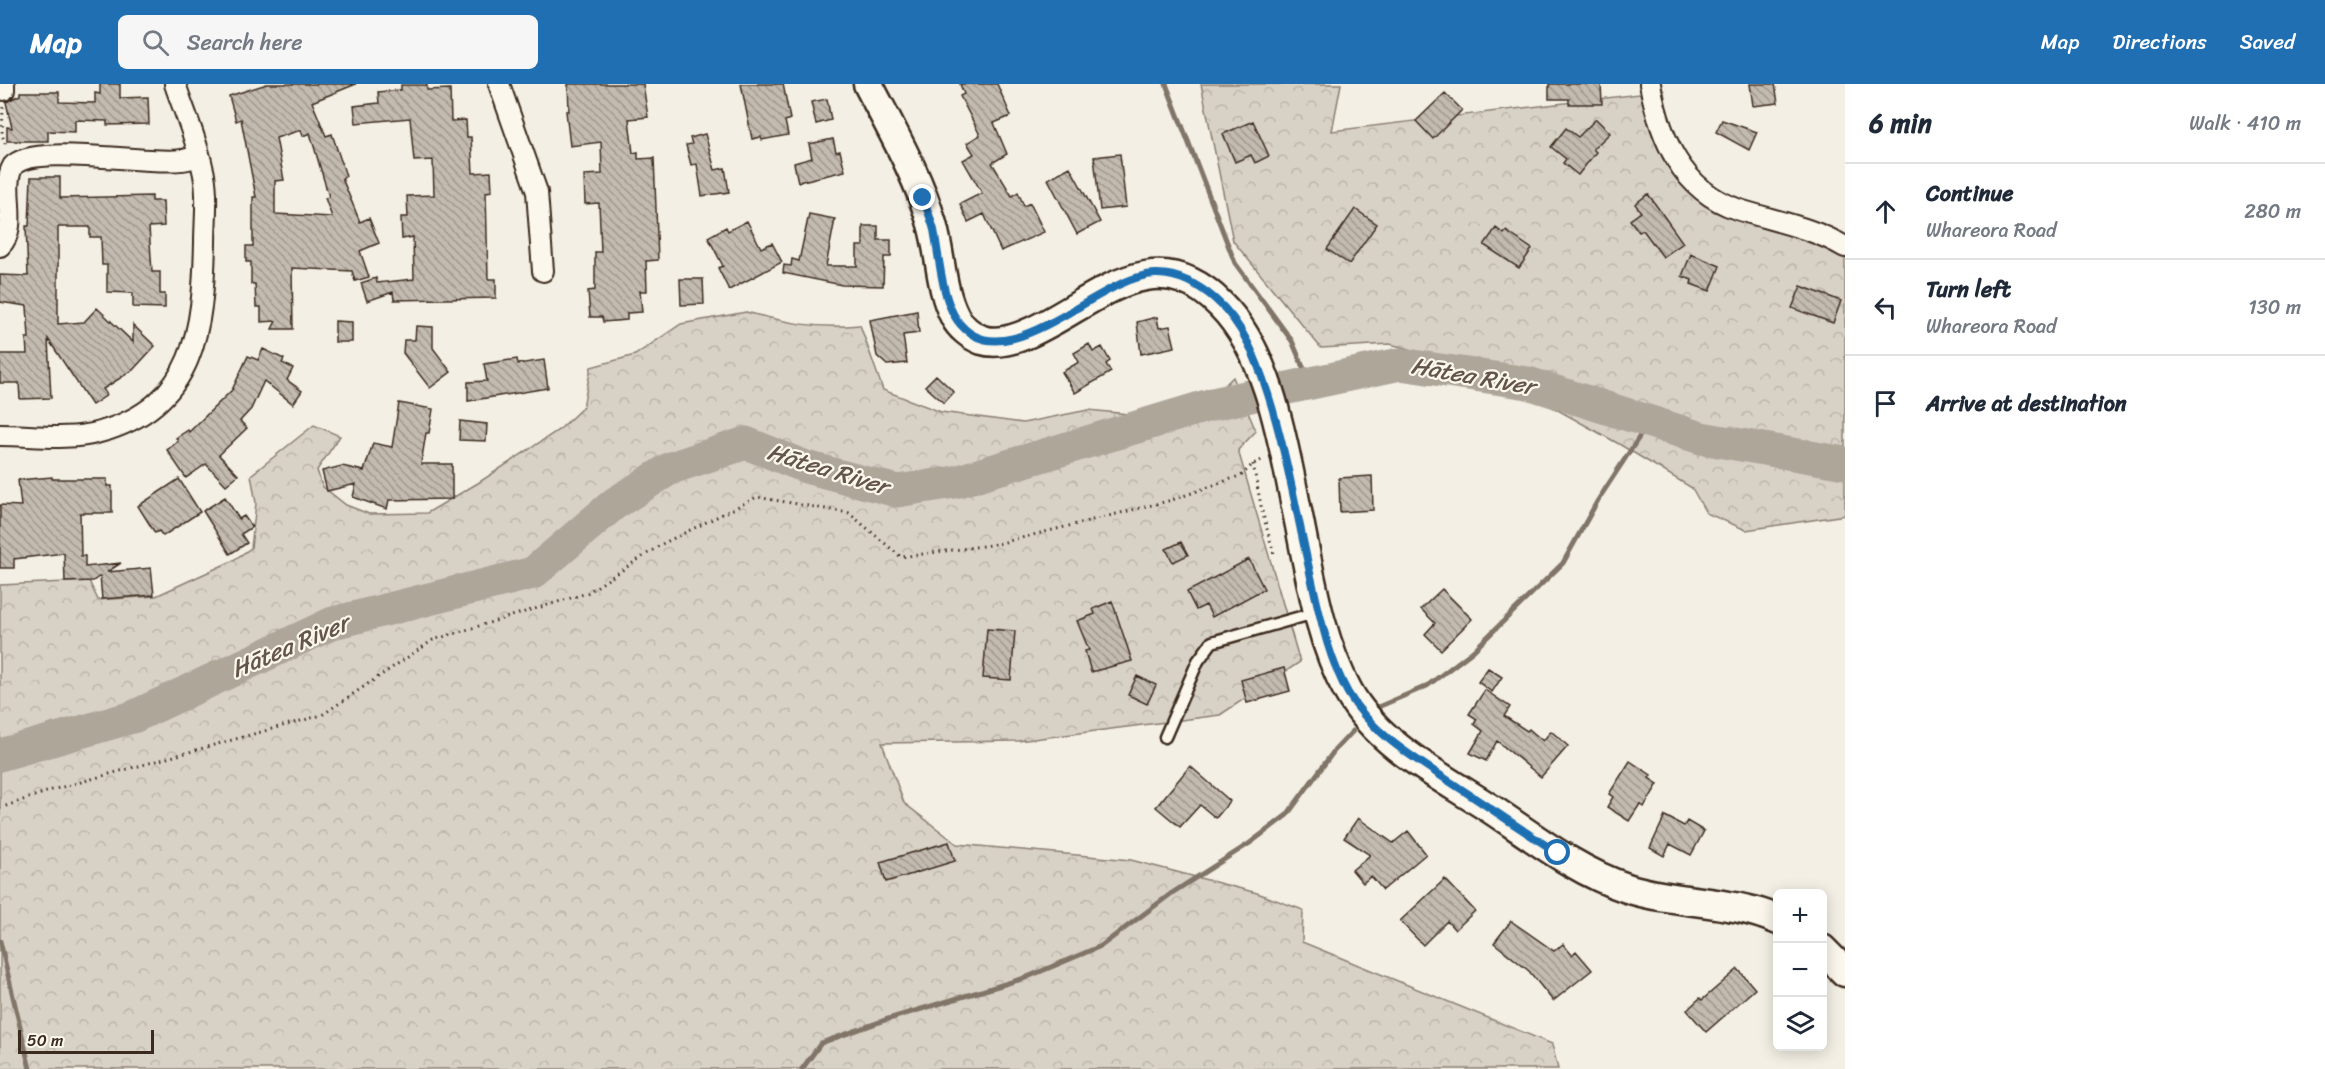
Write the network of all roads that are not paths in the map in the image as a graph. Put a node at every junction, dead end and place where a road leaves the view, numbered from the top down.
1 (176, 84) edge
2 (499, 84) edge
3 (868, 84) edge
4 (1650, 84) edge
5 (199, 156) junction
6 (0, 246) edge
7 (1845, 247) edge
8 (543, 270) dead end
9 (0, 435) edge
10 (1319, 612) junction
11 (1165, 737) dead end
12 (1773, 918) edge
13 (1827, 953) edge
14 (1845, 972) edge

1 - 5 street
2 - 8 street
3 - 10 street
4 - 7 street
5 - 6 street
5 - 9 street
10 - 11 lane
10 - 12 street
13 - 14 street

